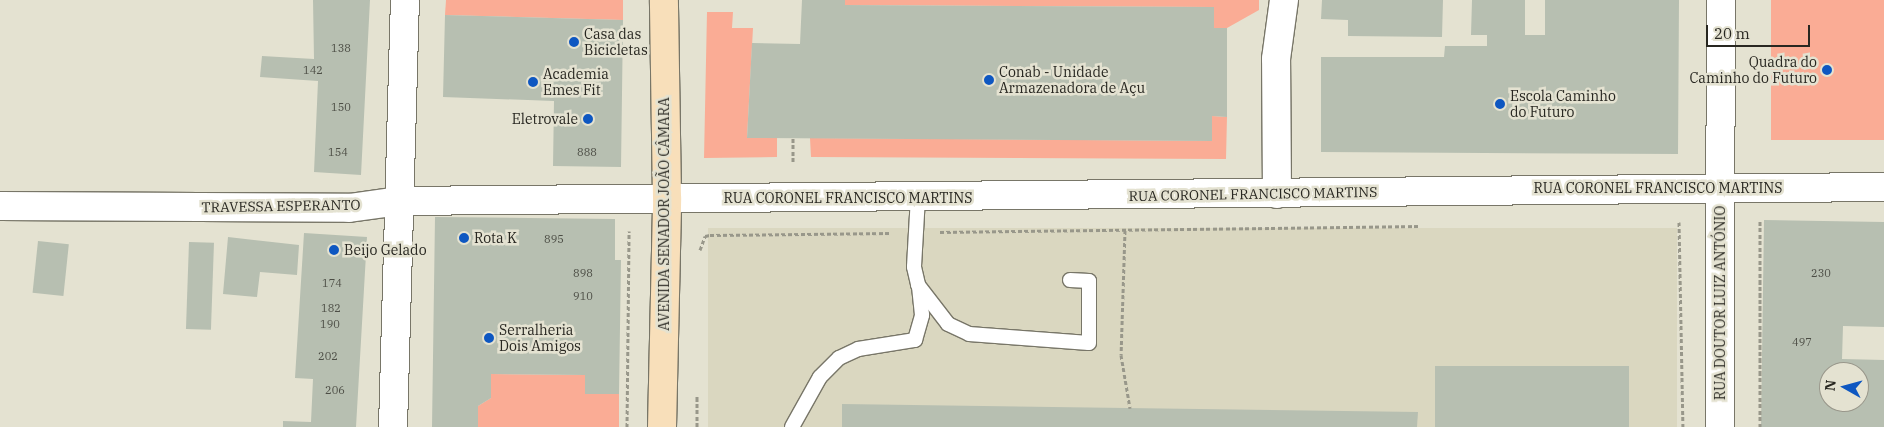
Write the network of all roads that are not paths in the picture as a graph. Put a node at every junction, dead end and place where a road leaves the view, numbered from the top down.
1 (405, 0) edge
2 (664, 0) edge
3 (1284, 0) edge
4 (1721, 0) edge
5 (1884, 187) edge
6 (1720, 188) junction
7 (1277, 194) junction
8 (918, 197) junction
9 (667, 198) junction
10 (622, 200) joint
11 (399, 201) junction
12 (0, 206) edge
13 (1070, 280) dead end
14 (918, 285) junction
15 (393, 427) edge
16 (662, 427) edge
17 (792, 427) edge
18 (1720, 427) edge

1 - 11 street
2 - 9 main road, AVENIDA SENADOR JOÃO CÂMARA
3 - 7 street
4 - 6 street, RUA DOUTOR LUIZ ANTÓNIO
5 - 6 street, RUA CORONEL FRANCISCO MARTINS
6 - 7 street, RUA CORONEL FRANCISCO MARTINS
6 - 18 street, RUA DOUTOR LUIZ ANTÓNIO
7 - 8 street, RUA CORONEL FRANCISCO MARTINS
8 - 9 street, RUA CORONEL FRANCISCO MARTINS
8 - 14 lane
9 - 10 street, RUA CORONEL FRANCISCO MARTINS
9 - 16 main road, AVENIDA SENADOR JOÃO CÂMARA
10 - 11 street, TRAVESSA ESPERANTO
11 - 12 street, TRAVESSA ESPERANTO
11 - 15 street
13 - 14 lane
14 - 17 lane

